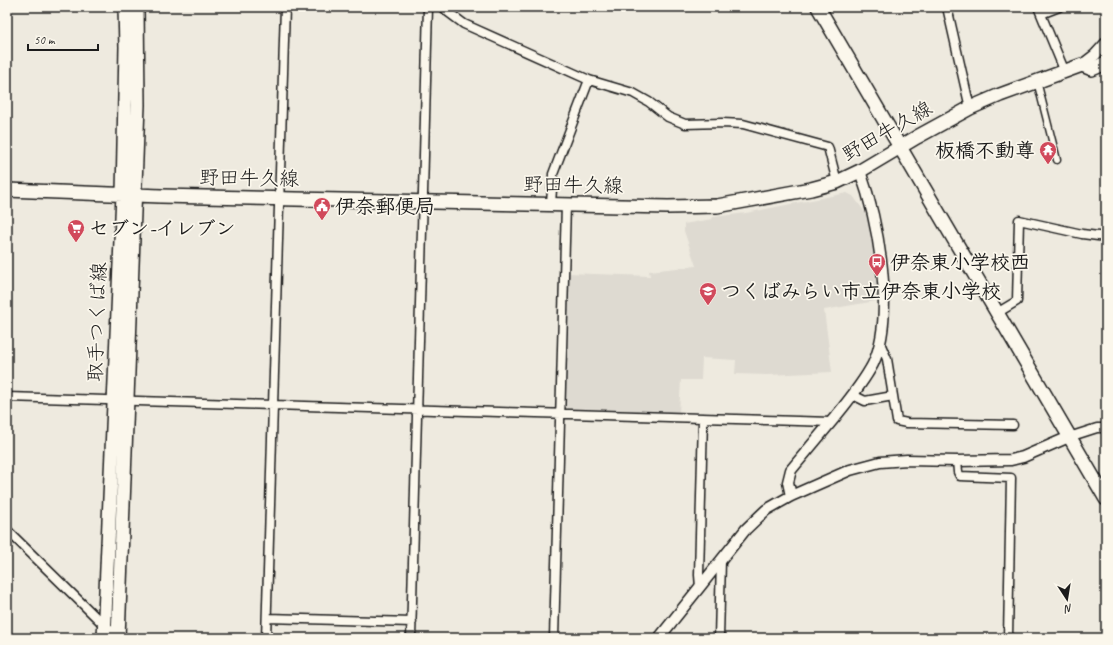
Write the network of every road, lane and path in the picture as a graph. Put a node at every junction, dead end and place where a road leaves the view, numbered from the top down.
1 (125, 7) edge
2 (137, 7) edge
3 (285, 7) edge
4 (428, 7) edge
5 (443, 7) edge
6 (818, 7) edge
7 (947, 7) edge
8 (1059, 7) edge
9 (1039, 10) edge
10 (1106, 43) edge
11 (1106, 63) edge
12 (1082, 65) junction
13 (1065, 72) junction
14 (589, 80) junction
15 (1037, 81) junction
16 (970, 108) junction
17 (901, 147) junction
18 (1056, 160) dead end
19 (860, 171) junction
20 (836, 182) junction
21 (7, 190) edge
22 (128, 194) junction
23 (7, 198) edge
24 (279, 198) junction
25 (423, 202) junction
26 (551, 204) junction
27 (566, 204) junction
28 (1106, 237) edge
29 (998, 313) junction
30 (880, 343) junction
31 (853, 395) junction
32 (893, 396) junction
33 (7, 397) edge
34 (120, 401) junction
35 (273, 405) junction
36 (417, 409) junction
37 (560, 414) junction
38 (702, 419) junction
39 (831, 422) junction
40 (1013, 425) dead end
41 (1106, 428) edge
42 (1069, 436) junction
43 (957, 461) junction
44 (791, 496) junction
45 (1106, 499) edge
46 (7, 530) edge
47 (721, 560) junction
48 (700, 587) junction
49 (267, 618) junction
50 (412, 622) junction
51 (104, 632) edge
52 (118, 637) edge
53 (266, 638) edge
54 (411, 638) edge
55 (554, 638) edge
56 (659, 638) edge
57 (720, 638) edge
58 (1008, 638) edge

1 - 22 main road, 取手つくば線
2 - 22 main road, 取手つくば線
3 - 24 street
4 - 25 street
5 - 14 street
6 - 17 main road
7 - 16 street
8 - 9 street
9 - 13 street
10 - 12 street
11 - 12 main road, 野田牛久線
12 - 13 main road, 野田牛久線
13 - 15 main road, 野田牛久線
14 - 20 street
14 - 26 street
15 - 16 main road, 野田牛久線
15 - 18 street
16 - 17 main road, 野田牛久線
17 - 19 main road, 野田牛久線
17 - 29 main road
19 - 20 main road, 野田牛久線
19 - 30 street
20 - 27 main road, 野田牛久線
21 - 22 main road, 野田牛久線
21 - 23 street
22 - 24 main road, 野田牛久線
22 - 34 main road, 取手つくば線
24 - 25 main road, 野田牛久線
24 - 35 street
25 - 26 main road, 野田牛久線
25 - 36 street
26 - 27 main road, 野田牛久線
27 - 37 street
28 - 29 street
29 - 42 main road
30 - 31 street
30 - 32 street
31 - 32 street
31 - 39 street
32 - 40 street
33 - 34 street
34 - 35 street
34 - 51 main road, 取手つくば線
34 - 52 main road, 取手つくば線
35 - 36 street
35 - 49 street
36 - 37 street
36 - 50 street
37 - 38 street
37 - 55 street
38 - 39 street
38 - 48 street
39 - 44 street
41 - 42 street
42 - 43 street
42 - 45 main road
43 - 44 street
43 - 58 street
44 - 47 street
46 - 51 street
47 - 48 street
47 - 57 street
48 - 56 street
49 - 50 street
49 - 53 street
50 - 54 street
51 - 52 street

